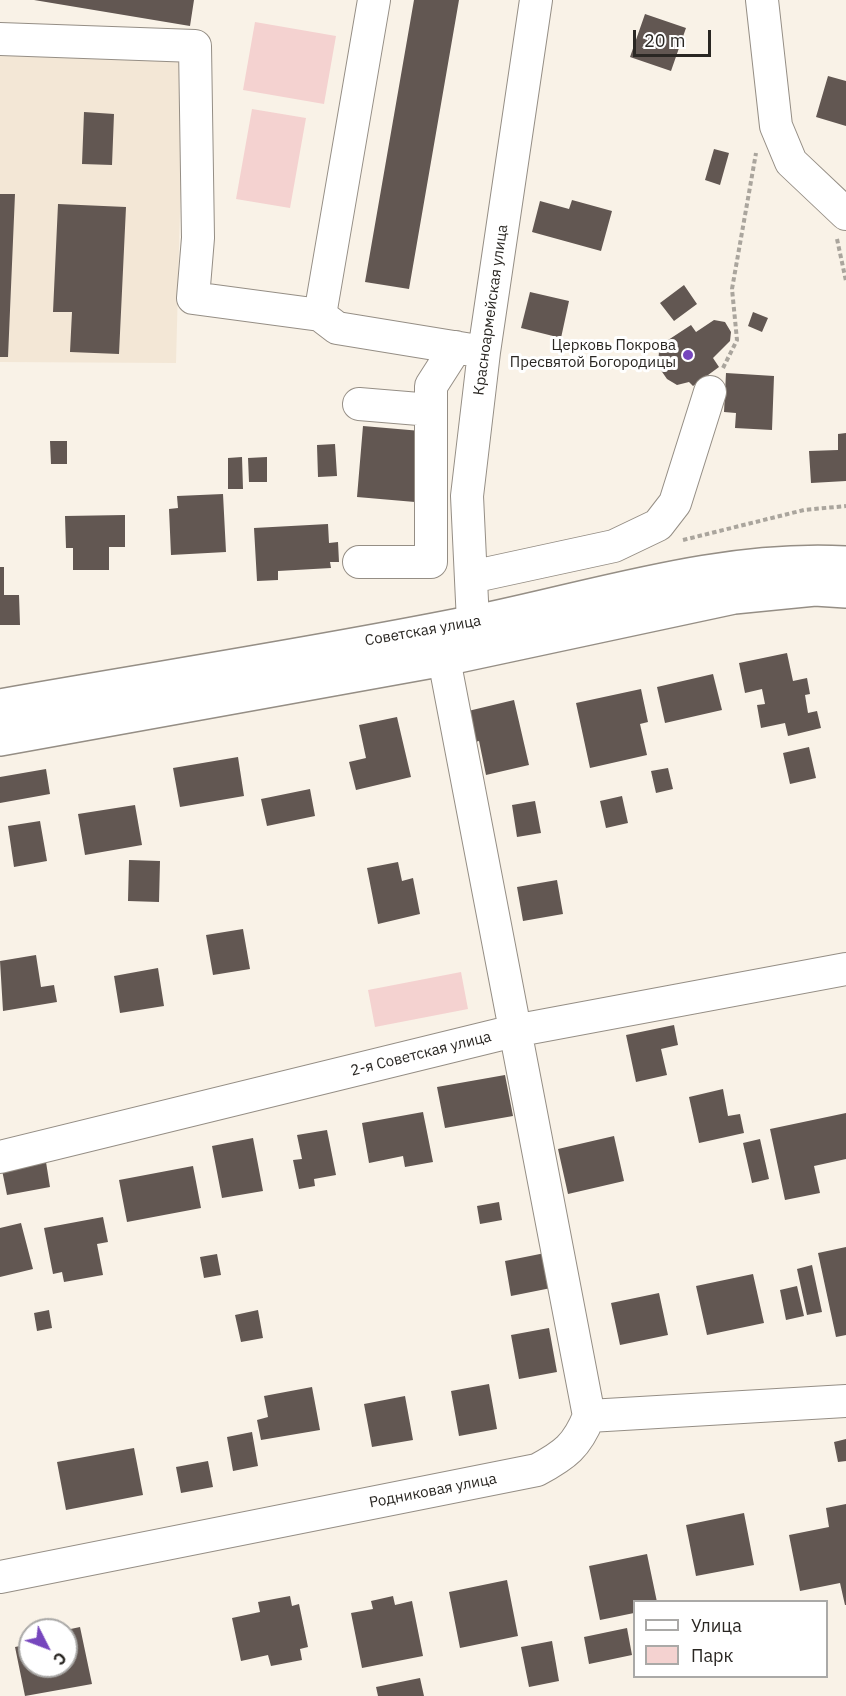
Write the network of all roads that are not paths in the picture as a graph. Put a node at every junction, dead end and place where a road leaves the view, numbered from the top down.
1 (374, 0) edge
2 (536, 0) edge
3 (762, 0) edge
4 (0, 39) edge
5 (846, 213) edge
6 (320, 315) junction
7 (470, 350) junction
8 (710, 392) road end
9 (359, 404) dead end
10 (431, 410) junction
11 (359, 562) dead end
12 (846, 563) edge
13 (471, 577) junction
14 (846, 591) edge
15 (473, 622) junction
16 (444, 658) junction
17 (0, 706) edge
18 (0, 739) edge
19 (846, 969) edge
20 (514, 1031) junction
21 (0, 1157) edge
22 (846, 1401) edge
23 (589, 1416) junction
24 (0, 1577) edge

1 - 6 street
2 - 7 street, Красноармейская улица
3 - 5 street
4 - 6 street
6 - 7 street
7 - 10 street
7 - 13 street, Красноармейская улица
8 - 13 street
9 - 10 street
10 - 11 street
12 - 15 main road, Советская улица
13 - 15 street, Красноармейская улица
14 - 16 main road, Советская улица
15 - 17 main road, Советская улица
16 - 18 main road, Советская улица
16 - 20 street
19 - 20 street, 2-я Советская улица
20 - 21 street, 2-я Советская улица
20 - 23 street
22 - 23 street
23 - 24 street, Родниковая улица

